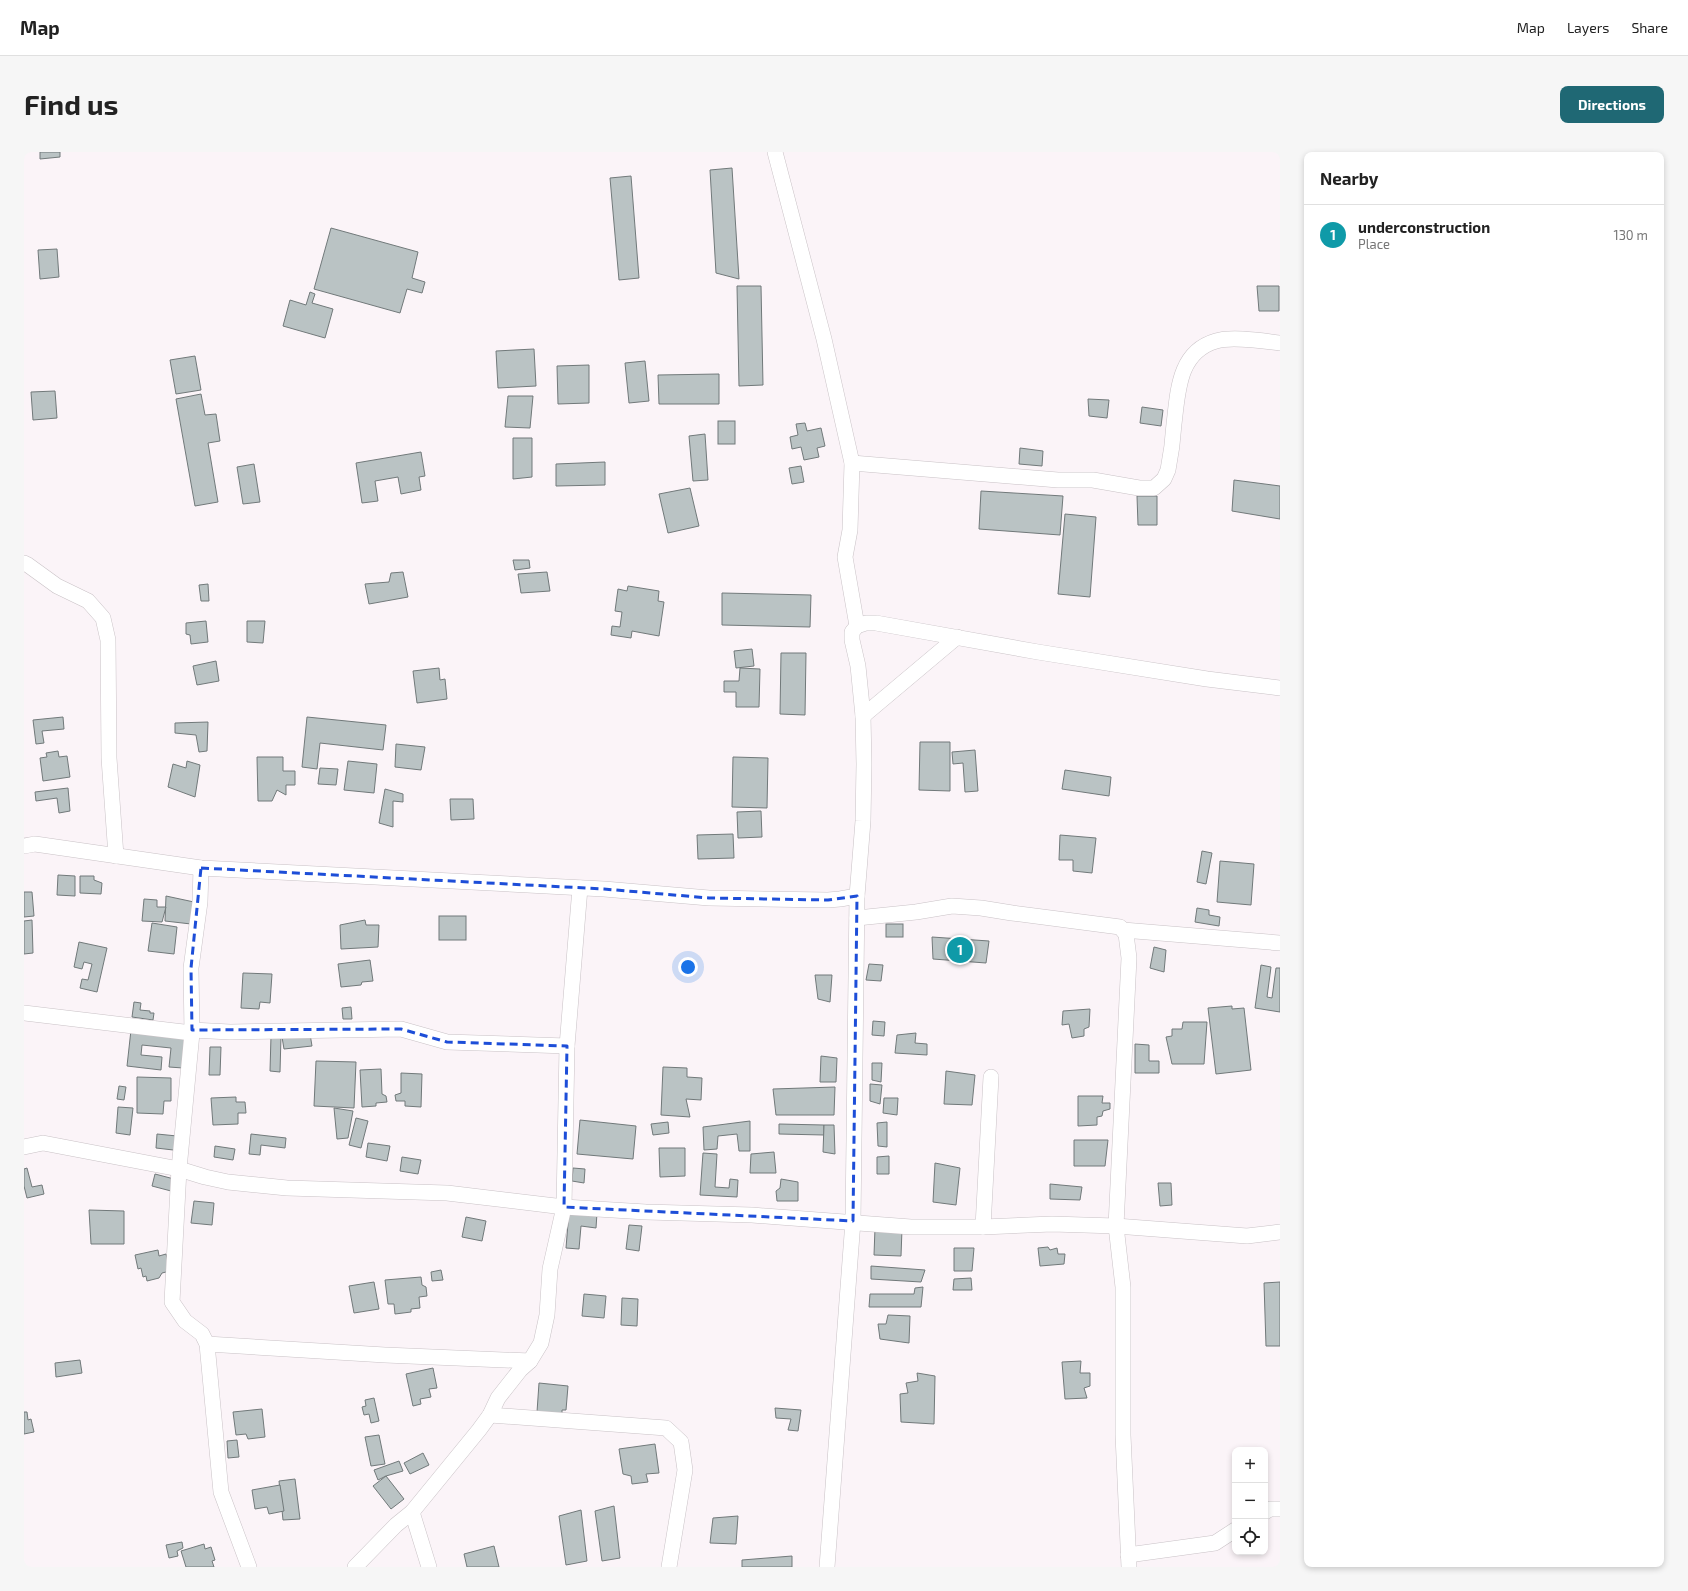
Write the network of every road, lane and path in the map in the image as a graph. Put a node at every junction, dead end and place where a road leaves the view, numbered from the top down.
1 (775, 152) edge
2 (1280, 343) edge
3 (852, 462) junction
4 (24, 563) edge
5 (858, 626) junction
6 (956, 637) junction
7 (1280, 688) edge
8 (863, 716) junction
9 (24, 846) edge
10 (116, 856) junction
11 (201, 868) junction
12 (580, 888) junction
13 (857, 896) junction
14 (857, 918) junction
15 (1123, 930) junction
16 (1280, 943) edge
17 (24, 1013) edge
18 (192, 1031) junction
19 (567, 1046) junction
20 (991, 1076) dead end
21 (24, 1147) edge
22 (179, 1169) junction
23 (564, 1208) junction
24 (853, 1221) junction
25 (1116, 1226) junction
26 (983, 1227) junction
27 (1280, 1232) edge
28 (207, 1344) junction
29 (530, 1361) junction
30 (490, 1415) junction
31 (1280, 1509) edge
32 (1268, 1510) edge
33 (412, 1512) junction
34 (1232, 1532) edge
35 (1128, 1561) edge
36 (249, 1567) edge
37 (355, 1567) edge
38 (429, 1567) edge
39 (669, 1567) edge
40 (827, 1567) edge

1 - 3 street
2 - 3 street
3 - 5 street
4 - 10 street
5 - 6 street
5 - 8 street
6 - 7 street
6 - 8 street
8 - 13 street
9 - 10 street
10 - 11 street
11 - 12 street
11 - 18 street
12 - 13 street
12 - 19 street
13 - 14 street
14 - 15 street
14 - 24 street
15 - 16 street
15 - 25 street
17 - 18 street
18 - 19 street
18 - 22 street
19 - 23 street
20 - 26 street
21 - 22 street
22 - 23 street
22 - 28 street
23 - 24 street
23 - 29 street
24 - 26 street
24 - 40 street
25 - 26 street
25 - 27 street
25 - 35 street
28 - 29 street
28 - 36 street
29 - 30 street
30 - 33 street
30 - 39 street
31 - 32 street
33 - 37 street
33 - 38 street
34 - 35 street

